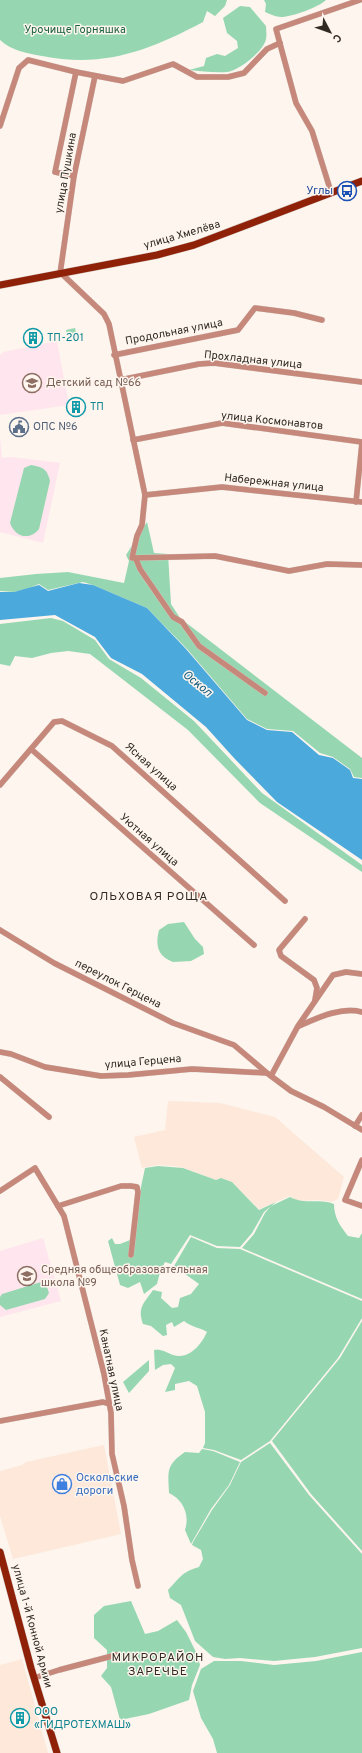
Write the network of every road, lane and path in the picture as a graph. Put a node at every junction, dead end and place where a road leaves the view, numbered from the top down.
1 (360, 0) edge
2 (280, 43) junction
3 (76, 72) junction
4 (95, 76) junction
5 (0, 126) edge
6 (74, 176) junction
7 (362, 181) edge
8 (331, 192) junction
9 (61, 274) junction
10 (0, 285) edge
11 (322, 320) dead end
12 (114, 355) junction
13 (120, 380) junction
14 (362, 382) edge
15 (133, 440) junction
16 (362, 443) edge
17 (145, 495) junction
18 (359, 502) edge
19 (134, 559) junction
20 (362, 565) edge
21 (265, 693) dead end
22 (31, 750) junction
23 (0, 785) edge
24 (285, 901) dead end
25 (305, 919) dead end
26 (0, 930) edge
27 (254, 945) dead end
28 (362, 974) edge
29 (315, 1002) junction
30 (362, 1012) edge
31 (298, 1026) junction
32 (0, 1052) edge
33 (269, 1075) junction
34 (0, 1077) edge
35 (362, 1115) edge
36 (49, 1117) dead end
37 (355, 1126) junction
38 (362, 1130) edge
39 (362, 1160) edge
40 (0, 1191) edge
41 (58, 1206) junction
42 (362, 1206) edge
43 (131, 1255) dead end
44 (109, 1404) junction
45 (0, 1421) edge
46 (0, 1552) edge
47 (138, 1586) dead end
48 (116, 1655) dead end
49 (34, 1678) junction
50 (57, 1753) edge

1 - 2 street
2 - 4 street
2 - 8 street
3 - 4 street
3 - 5 street
3 - 6 street
4 - 6 street, улица Пушкина
6 - 9 street, улица Пушкина
7 - 8 main road, улица Хмелёва
8 - 9 main road, улица Хмелёва
9 - 10 main road, улица Хмелёва
9 - 12 street
11 - 12 street, Продольная улица
12 - 13 street
13 - 14 street, Прохладная улица
13 - 15 street
15 - 16 street, улица Космонавтов
15 - 17 street
16 - 18 street
17 - 18 street, Набережная улица
17 - 19 street
19 - 20 street
19 - 21 street
22 - 23 street, Ясная улица
22 - 24 street, Ясная улица
22 - 27 street, Уютная улица
25 - 29 street
26 - 33 street, переулок Герцена
28 - 29 street
29 - 31 street
30 - 31 street
31 - 33 street
32 - 33 street, улица Герцена
33 - 37 street
34 - 36 street
35 - 37 street
37 - 38 street
39 - 42 street
40 - 41 street, Канатная улица
41 - 43 street
41 - 44 street, Канатная улица
44 - 45 street
44 - 47 street, Канатная улица
46 - 49 main road, улица 1-й Конной Армии
48 - 49 street
49 - 50 main road, улица 1-й Конной Армии

